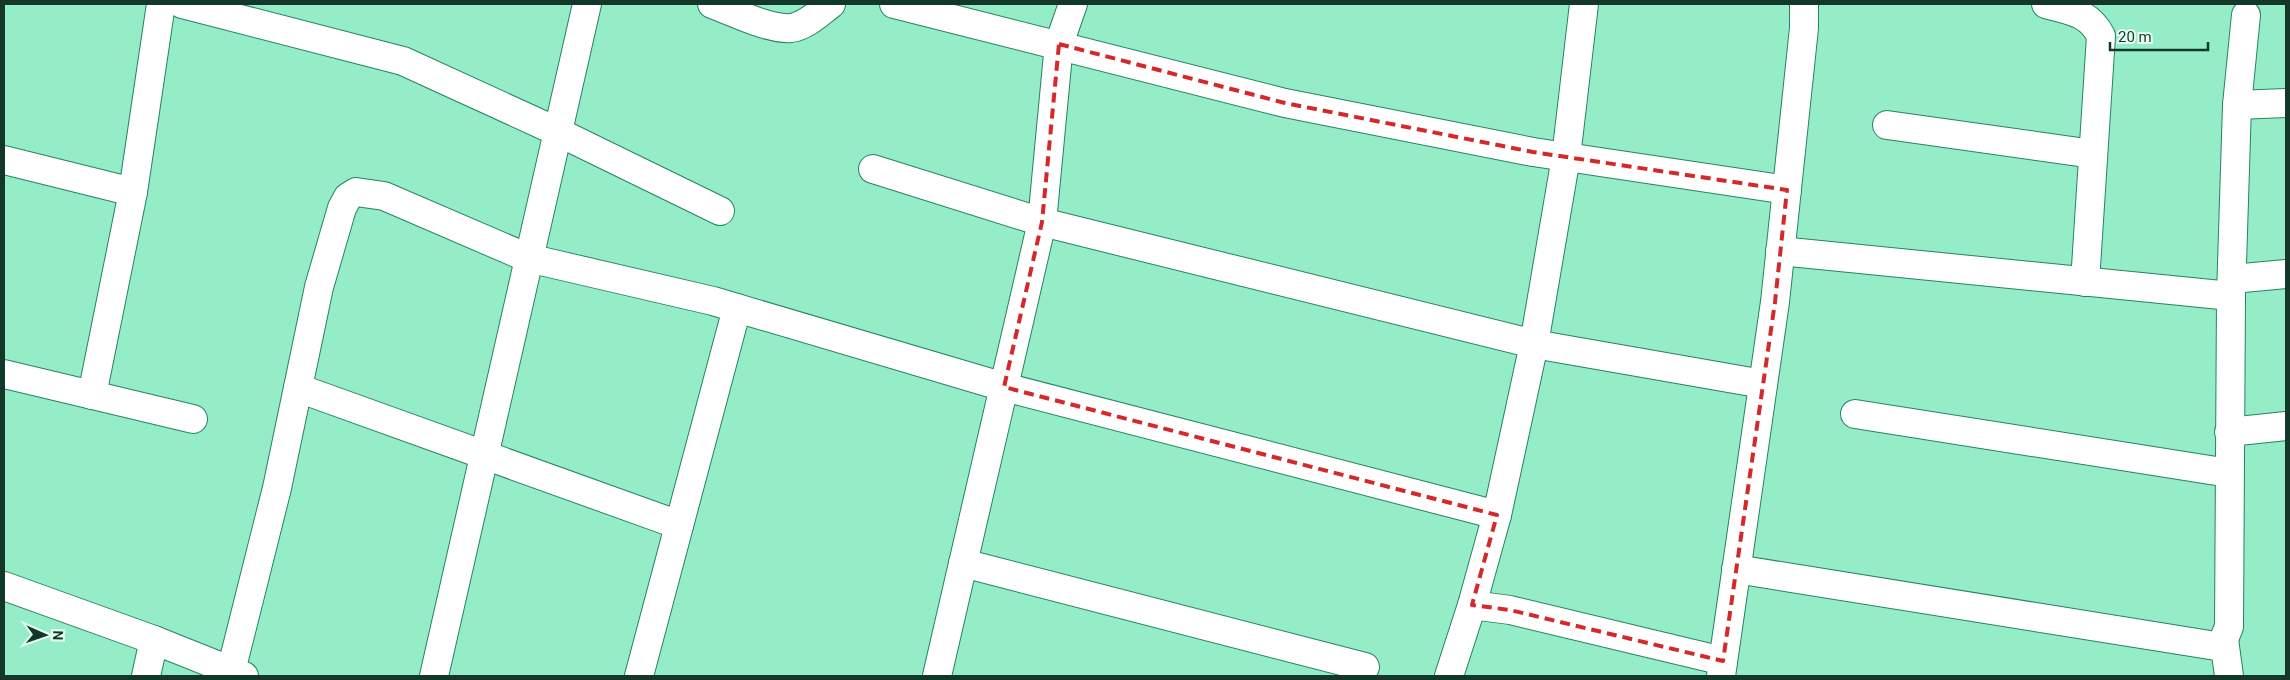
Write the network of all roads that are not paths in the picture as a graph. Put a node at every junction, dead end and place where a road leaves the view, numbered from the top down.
1 (160, 4) edge
2 (182, 4) edge
3 (587, 4) edge
4 (712, 4) edge
5 (831, 4) edge
6 (894, 4) edge
7 (1073, 4) edge
8 (1584, 4) edge
9 (1804, 4) edge
10 (2046, 4) edge
11 (2246, 15) dead end
12 (1059, 44) junction
13 (2286, 103) edge
14 (2237, 105) junction
15 (1887, 125) dead end
16 (556, 131) junction
17 (2093, 154) junction
18 (1566, 157) junction
19 (4, 160) edge
20 (873, 169) dead end
21 (1787, 190) junction
22 (134, 192) junction
23 (720, 211) dead end
24 (1042, 222) junction
25 (1780, 251) junction
26 (528, 258) junction
27 (2286, 274) edge
28 (2086, 282) junction
29 (2232, 288) junction
30 (737, 308) junction
31 (1534, 344) junction
32 (4, 374) edge
33 (1763, 384) junction
34 (1004, 386) junction
35 (298, 388) junction
36 (92, 395) junction
37 (1855, 414) dead end
38 (192, 419) dead end
39 (2286, 426) edge
40 (2229, 432) junction
41 (483, 455) junction
42 (2229, 473) junction
43 (1497, 515) junction
44 (679, 525) junction
45 (963, 564) junction
46 (1736, 569) junction
47 (4, 586) edge
48 (1472, 606) junction
49 (2224, 639) junction
50 (154, 640) junction
51 (1365, 667) dead end
52 (1722, 669) edge
53 (238, 674) edge
54 (146, 676) edge
55 (434, 676) edge
56 (639, 676) edge
57 (937, 676) edge
58 (1449, 676) edge
59 (2229, 676) edge

1 - 22 street
2 - 16 street
3 - 16 street
4 - 5 street
6 - 12 street
7 - 12 street
8 - 18 street
9 - 21 street
10 - 17 street
11 - 14 street
12 - 18 street
12 - 24 street
13 - 14 street
14 - 29 street
15 - 17 street
16 - 23 street
16 - 26 street
17 - 28 street
18 - 21 street
18 - 31 street
19 - 22 street
20 - 24 street
21 - 25 street
22 - 36 street
24 - 31 street
24 - 34 street
25 - 28 street
25 - 33 street
26 - 30 street
26 - 35 street
26 - 41 street
27 - 29 street
28 - 29 street
29 - 40 street
30 - 34 street
30 - 44 street
31 - 33 street
31 - 43 street
32 - 36 street
33 - 46 street
34 - 43 street
34 - 45 street
35 - 41 street
35 - 53 street
36 - 38 street
37 - 42 street
39 - 40 street
40 - 42 street
41 - 44 street
41 - 55 street
42 - 49 street
43 - 48 street
44 - 56 street
45 - 51 street
45 - 57 street
46 - 49 street
46 - 52 street
47 - 50 street
48 - 52 street
48 - 58 street
49 - 59 street
50 - 53 street
50 - 54 street

